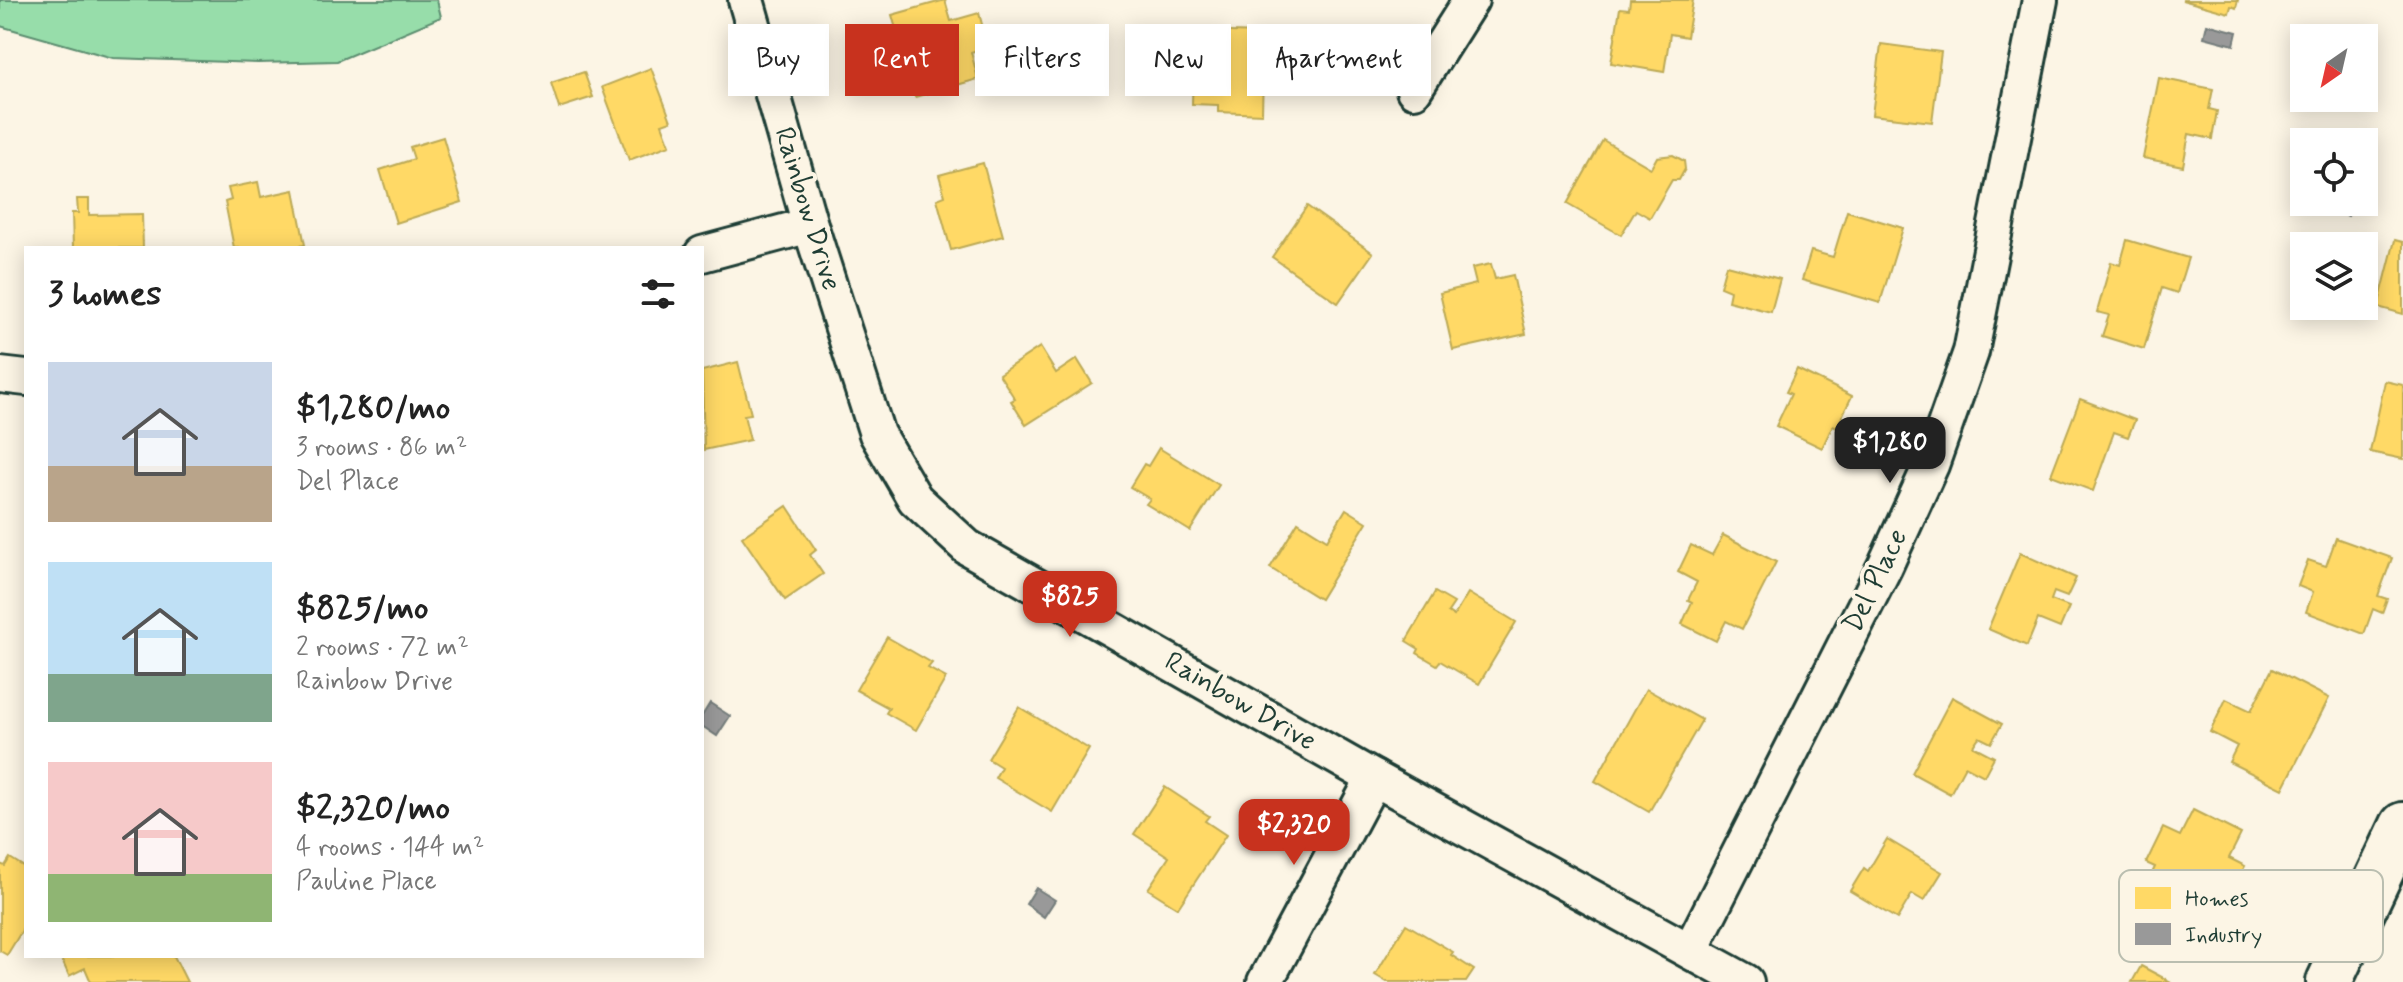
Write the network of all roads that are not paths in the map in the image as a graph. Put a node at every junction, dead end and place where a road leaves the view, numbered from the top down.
1 (746, 0) edge
2 (1471, 0) edge
3 (2040, 0) edge
4 (1431, 63) edge
5 (810, 225) junction
6 (704, 253) edge
7 (0, 375) edge
8 (24, 378) edge
9 (1374, 778) junction
10 (2403, 825) edge
11 (2382, 870) edge
12 (1690, 951) junction
13 (2338, 962) edge
14 (1265, 982) edge
15 (1746, 982) edge
16 (2329, 982) edge

1 - 5 street, Rainbow Drive
2 - 4 street
3 - 12 street, Del Place
5 - 6 street
5 - 9 street, Rainbow Drive
7 - 8 street
9 - 12 street, Rainbow Drive
9 - 14 street
10 - 11 street
12 - 15 street, Rainbow Drive
13 - 16 street

